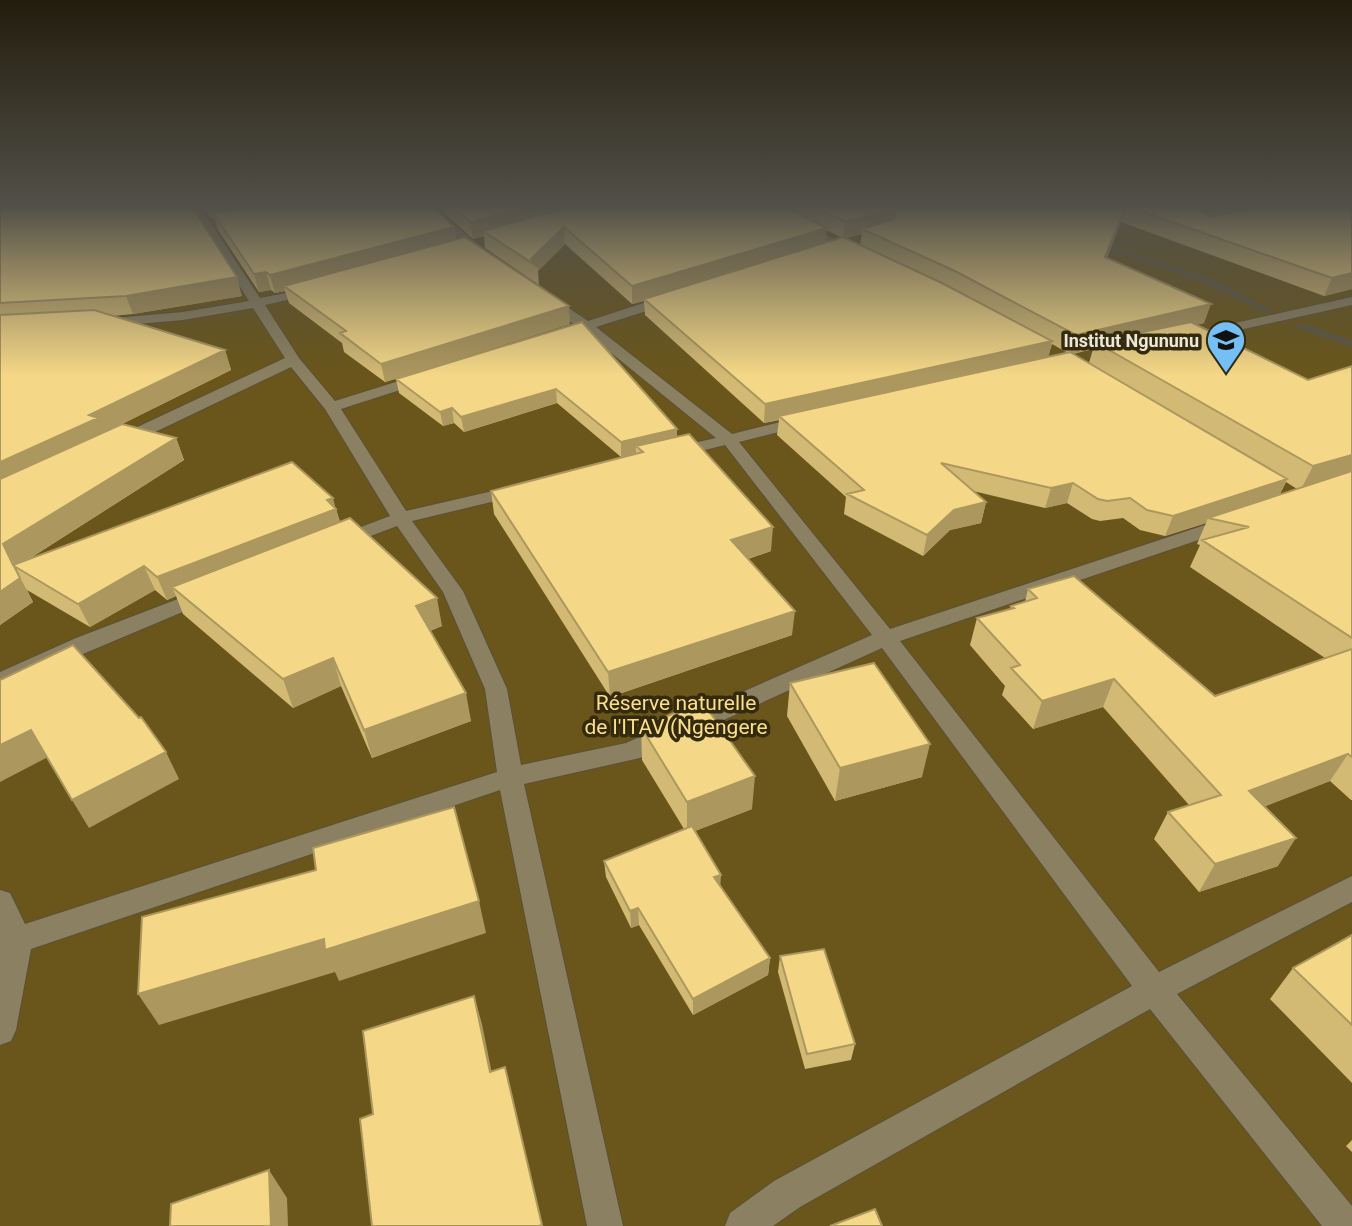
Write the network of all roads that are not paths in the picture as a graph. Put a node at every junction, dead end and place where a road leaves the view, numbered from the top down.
1 (235, 262) edge
2 (494, 262) edge
3 (506, 271) edge
4 (528, 286) edge
5 (323, 287) edge
6 (679, 296) edge
7 (1352, 301) edge
8 (257, 304) junction
9 (93, 323) edge
10 (586, 326) junction
11 (560, 334) edge
12 (1174, 340) edge
13 (293, 360) junction
14 (433, 375) edge
15 (332, 407) junction
16 (818, 418) edge
17 (729, 440) junction
18 (101, 452) edge
19 (650, 459) edge
20 (532, 487) edge
21 (401, 518) junction
22 (1244, 518) edge
23 (326, 547) edge
24 (225, 587) edge
25 (886, 638) junction
26 (0, 681) edge
27 (510, 777) junction
28 (1352, 888) edge
29 (0, 902) edge
30 (9, 942) edge
31 (1154, 990) junction
32 (0, 1030) edge
33 (605, 1226) edge
34 (743, 1226) edge
35 (1345, 1226) edge

1 - 8 street
2 - 3 street
4 - 10 street
5 - 8 street
6 - 10 street
7 - 12 street
8 - 9 street
8 - 13 street
10 - 11 street
10 - 17 street
13 - 15 street
13 - 18 street
14 - 15 street
15 - 21 street
16 - 17 street
17 - 19 street
17 - 25 street
20 - 21 street
21 - 23 street
21 - 27 street
22 - 25 street
24 - 26 street
25 - 27 street
25 - 31 street
27 - 30 street
27 - 33 street
28 - 31 street
29 - 30 street
30 - 32 street
31 - 34 street
31 - 35 street

